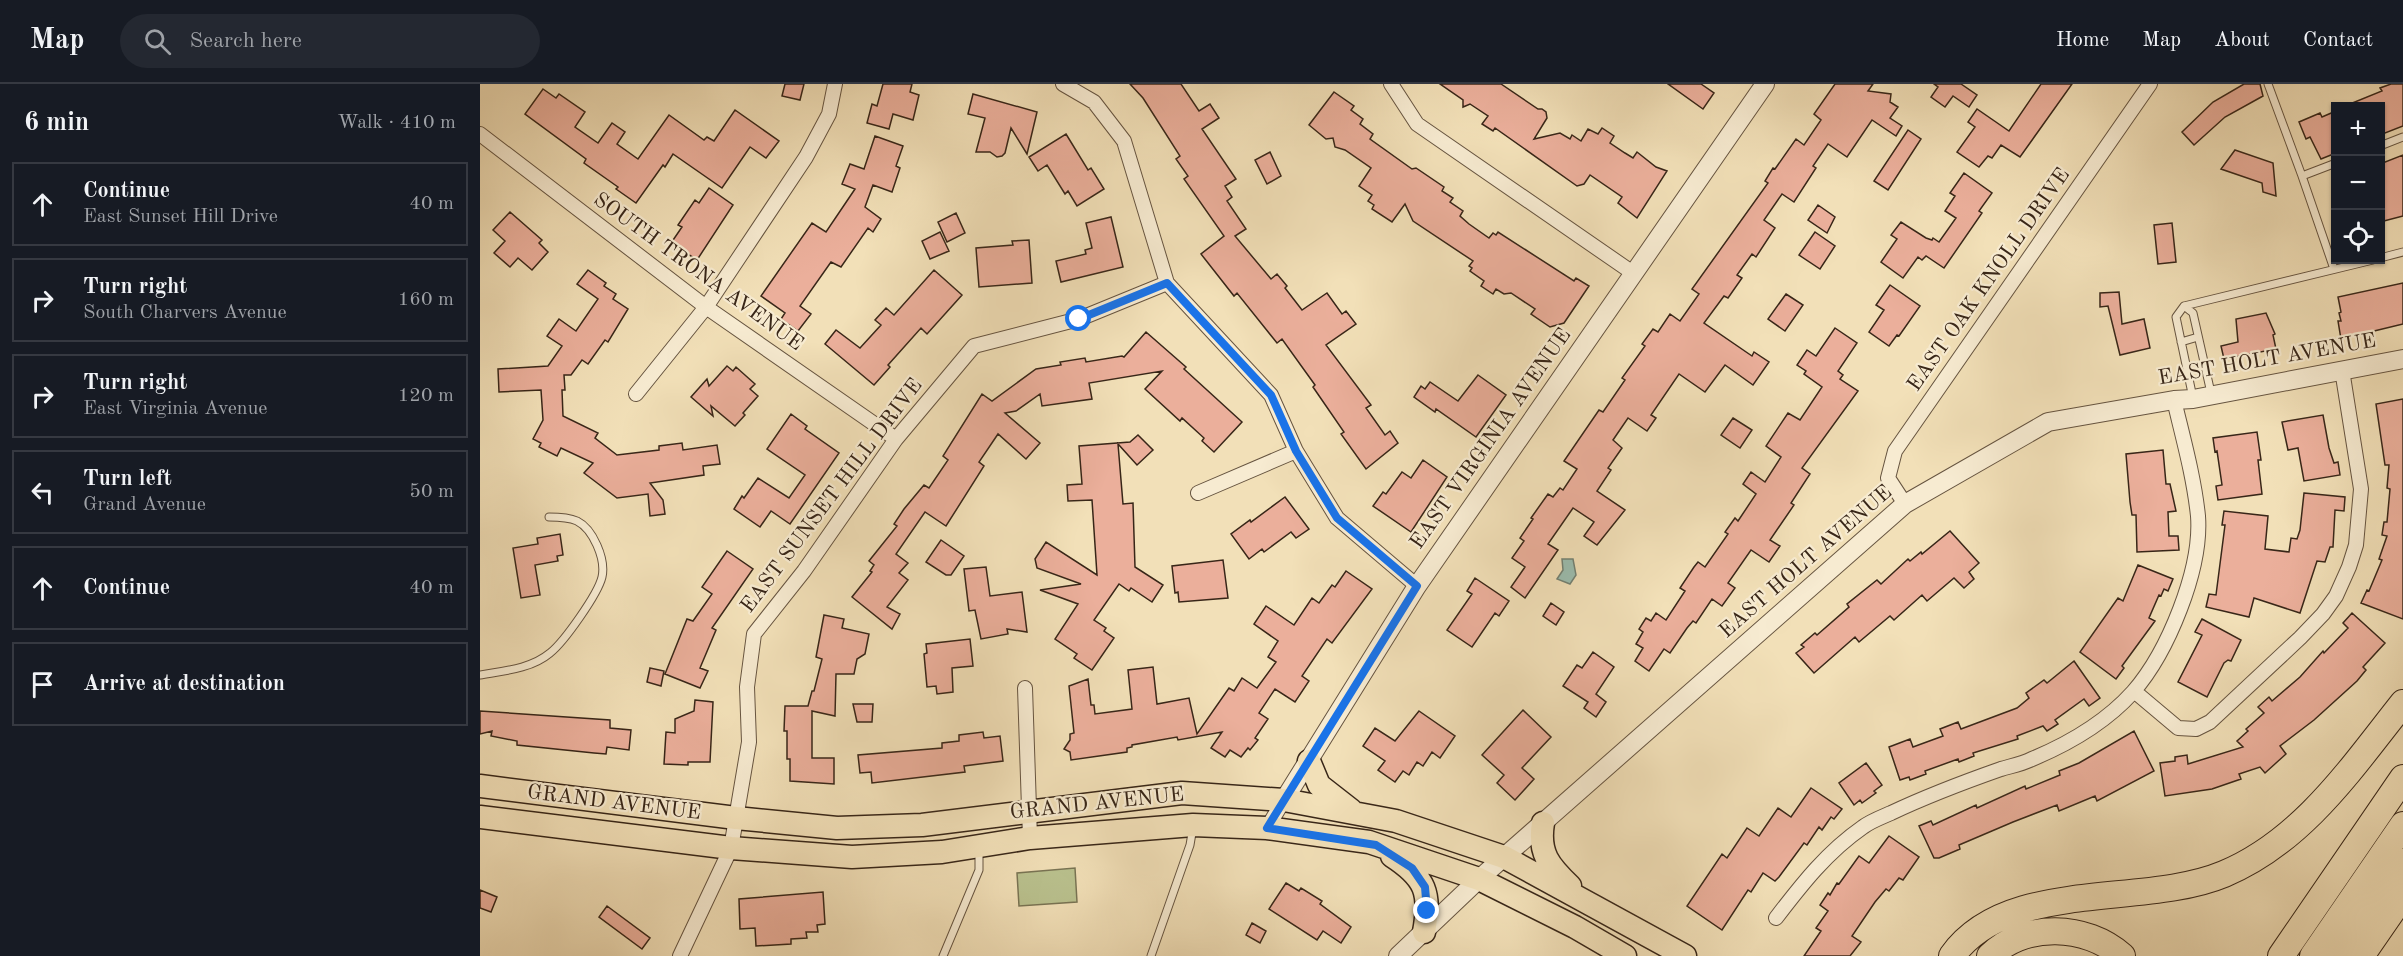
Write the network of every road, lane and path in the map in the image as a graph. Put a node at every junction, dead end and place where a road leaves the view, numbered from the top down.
1 (835, 84) edge
2 (1063, 84) edge
3 (1391, 84) edge
4 (1765, 84) edge
5 (2150, 84) edge
6 (2268, 84) edge
7 (480, 134) edge
8 (2403, 137) edge
9 (2385, 144) edge
10 (2331, 165) edge
11 (2302, 176) junction
12 (2403, 252) edge
13 (2385, 257) edge
14 (2356, 264) edge
15 (2334, 269) junction
16 (1633, 273) junction
17 (1167, 283) junction
18 (2184, 306) junction
19 (706, 307) junction
20 (2198, 338) junction
21 (2181, 342) junction
22 (2403, 359) edge
23 (2342, 370) junction
24 (636, 394) dead end
25 (2211, 395) junction
26 (2184, 399) junction
27 (896, 439) junction
28 (1296, 451) junction
29 (1198, 493) dead end
30 (1905, 504) junction
31 (549, 517) dead end
32 (1417, 586) junction
33 (480, 675) edge
34 (1025, 688) dead end
35 (2134, 691) junction
36 (2403, 702) edge
37 (1309, 761) junction
38 (2403, 778) edge
39 (480, 786) edge
40 (1284, 800) junction
41 (1029, 810) junction
42 (1354, 813) junction
43 (480, 817) edge
44 (736, 818) junction
45 (1543, 823) junction
46 (1193, 825) junction
47 (2403, 825) edge
48 (1267, 828) junction
49 (1030, 838) junction
50 (1376, 845) junction
51 (979, 846) junction
52 (731, 848) junction
53 (1504, 857) junction
54 (2403, 862) edge
55 (1479, 879) junction
56 (2403, 896) edge
57 (1584, 900) junction
58 (1776, 918) dead end
59 (1424, 932) junction
60 (680, 956) edge
61 (944, 956) edge
62 (1151, 956) edge
63 (1398, 956) edge
64 (1625, 956) edge
65 (1685, 956) edge
66 (1952, 956) edge
67 (1990, 956) edge
68 (2122, 956) edge
69 (2281, 956) edge
70 (2313, 956) edge
71 (2337, 956) edge
72 (2361, 956) edge

1 - 19 street
2 - 17 street
3 - 16 street
4 - 16 street, EAST VIRGINIA AVENUE
5 - 30 street, EAST OAK KNOLL DRIVE
6 - 11 lane
7 - 19 street, SOUTH TRONA AVENUE
8 - 9 lane
10 - 11 lane
11 - 15 lane
12 - 13 lane
14 - 15 lane
15 - 18 lane
16 - 32 street, EAST VIRGINIA AVENUE
17 - 27 street, EAST SUNSET HILL DRIVE
17 - 28 street
18 - 20 lane
18 - 21 lane
19 - 24 street
19 - 27 street, SOUTH TRONA AVENUE
20 - 21 lane
20 - 25 lane
21 - 26 lane
22 - 23 street, EAST HOLT AVENUE
23 - 25 street, EAST HOLT AVENUE
23 - 35 street
25 - 26 street, EAST HOLT AVENUE
26 - 30 street, EAST HOLT AVENUE
26 - 35 street
27 - 44 street, EAST SUNSET HILL DRIVE
28 - 29 street
28 - 32 street
30 - 45 street, EAST HOLT AVENUE
31 - 33 lane
32 - 37 street, EAST VIRGINIA AVENUE
34 - 41 street
35 - 58 street
36 - 66 highway
37 - 40 street, EAST VIRGINIA AVENUE
37 - 42 main road
38 - 69 highway
39 - 44 main road, GRAND AVENUE
40 - 41 main road, GRAND AVENUE
40 - 42 main road, GRAND AVENUE
40 - 48 street, EAST VIRGINIA AVENUE
41 - 44 main road, GRAND AVENUE
41 - 49 street
42 - 53 main road, GRAND AVENUE
43 - 52 main road, GRAND AVENUE
44 - 52 street, EAST SUNSET HILL DRIVE
45 - 53 street, EAST HOLT AVENUE
45 - 57 main road
46 - 48 main road, GRAND AVENUE
46 - 49 main road, GRAND AVENUE
46 - 62 lane
47 - 70 highway
48 - 50 main road, GRAND AVENUE
49 - 51 main road, GRAND AVENUE
50 - 55 main road, GRAND AVENUE
50 - 59 main road
51 - 52 main road, GRAND AVENUE
51 - 61 lane
52 - 60 street, EAST SUNSET HILL DRIVE
53 - 55 street, EAST HOLT AVENUE
53 - 57 main road, GRAND AVENUE
54 - 71 highway
55 - 59 street, EAST HOLT AVENUE
55 - 64 main road, GRAND AVENUE
56 - 72 highway
57 - 65 main road, GRAND AVENUE
59 - 63 street, EAST HOLT AVENUE
67 - 68 highway

